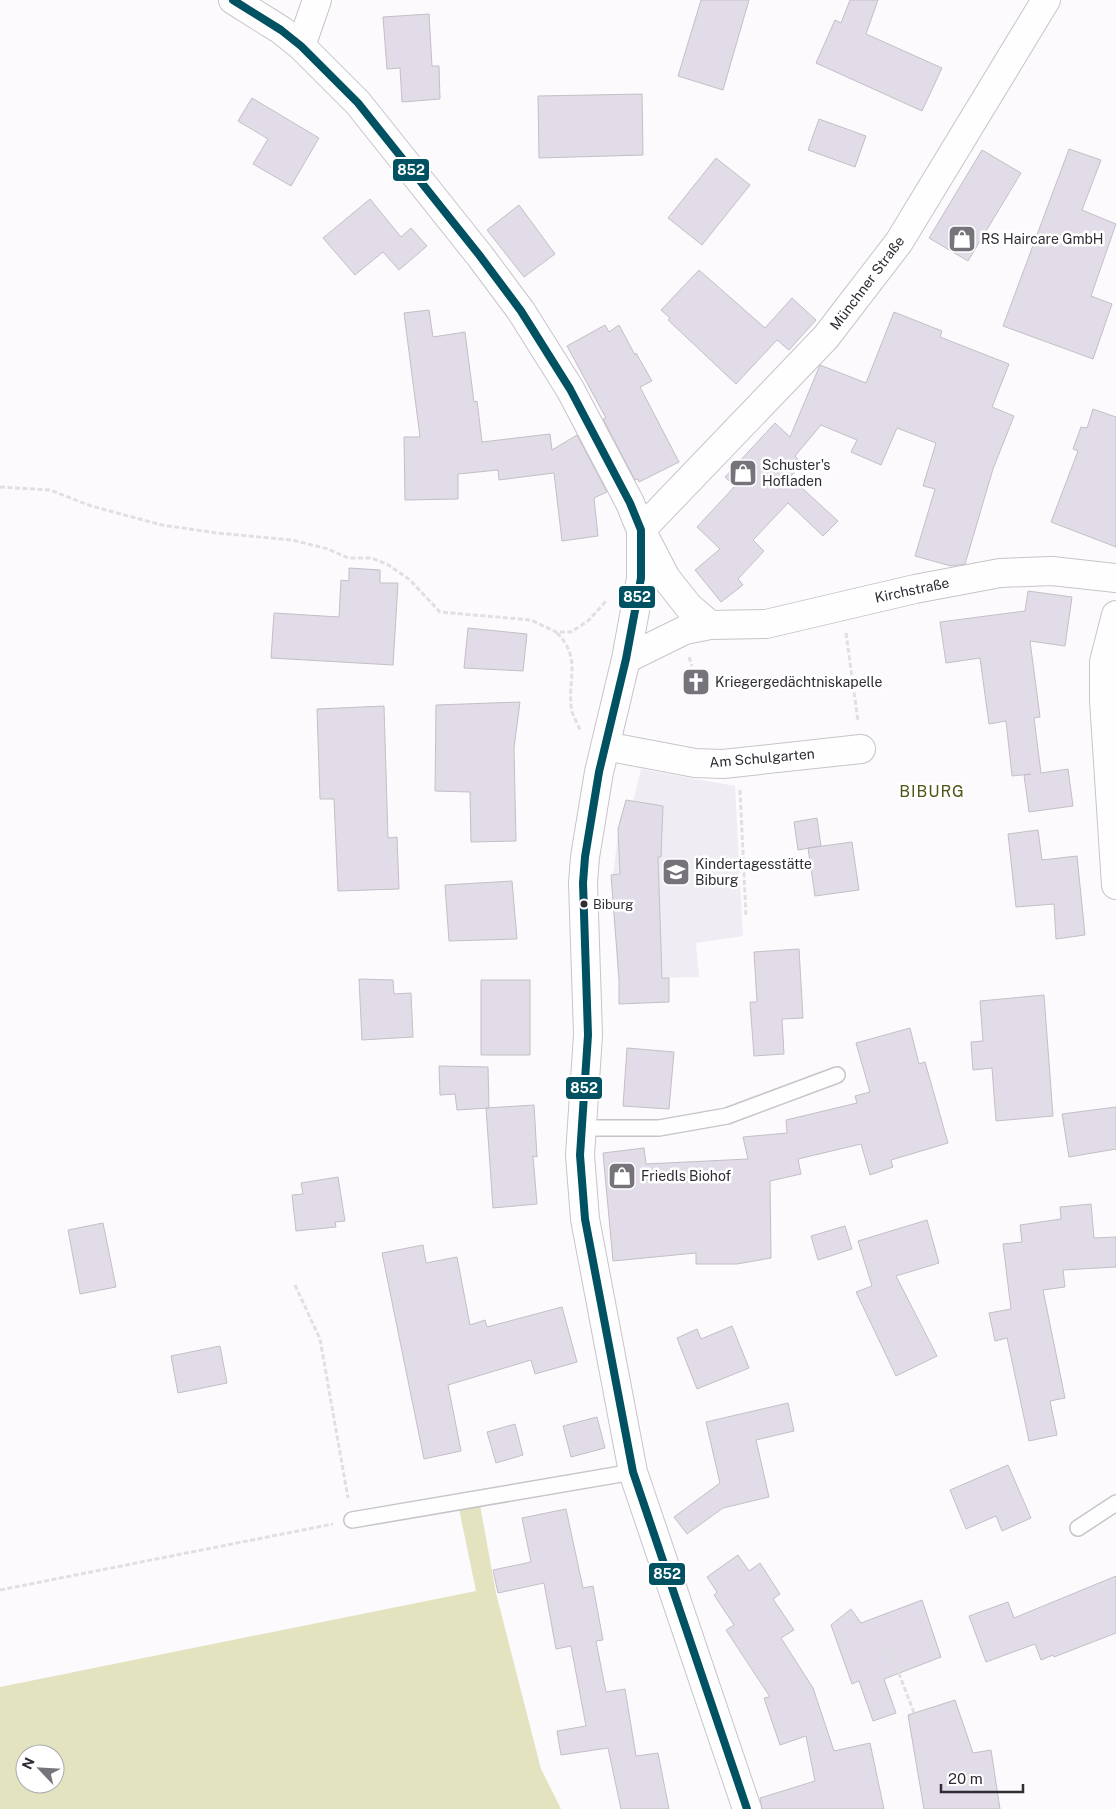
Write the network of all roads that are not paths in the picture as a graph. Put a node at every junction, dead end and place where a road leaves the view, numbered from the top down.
1 (233, 0) edge
2 (317, 0) edge
3 (1046, 0) edge
4 (301, 46) junction
5 (641, 530) junction
6 (1116, 578) edge
7 (1116, 615) edge
8 (710, 625) junction
9 (626, 659) junction
10 (604, 746) junction
11 (861, 749) road end
12 (1116, 885) edge
13 (837, 1075) dead end
14 (581, 1128) junction
15 (633, 1472) junction
16 (1116, 1503) edge
17 (352, 1520) road end
18 (1078, 1528) dead end
19 (747, 1809) edge

1 - 4 street
2 - 4 street
3 - 5 street, Münchner Straße
4 - 5 street
5 - 8 street
5 - 9 street
6 - 8 street, Kirchstraße
7 - 12 street
8 - 9 street, Kirchstraße
9 - 10 street
10 - 11 street, Am Schulgarten
10 - 14 street
13 - 14 lane
14 - 15 street
15 - 17 lane
15 - 19 street
16 - 18 lane

